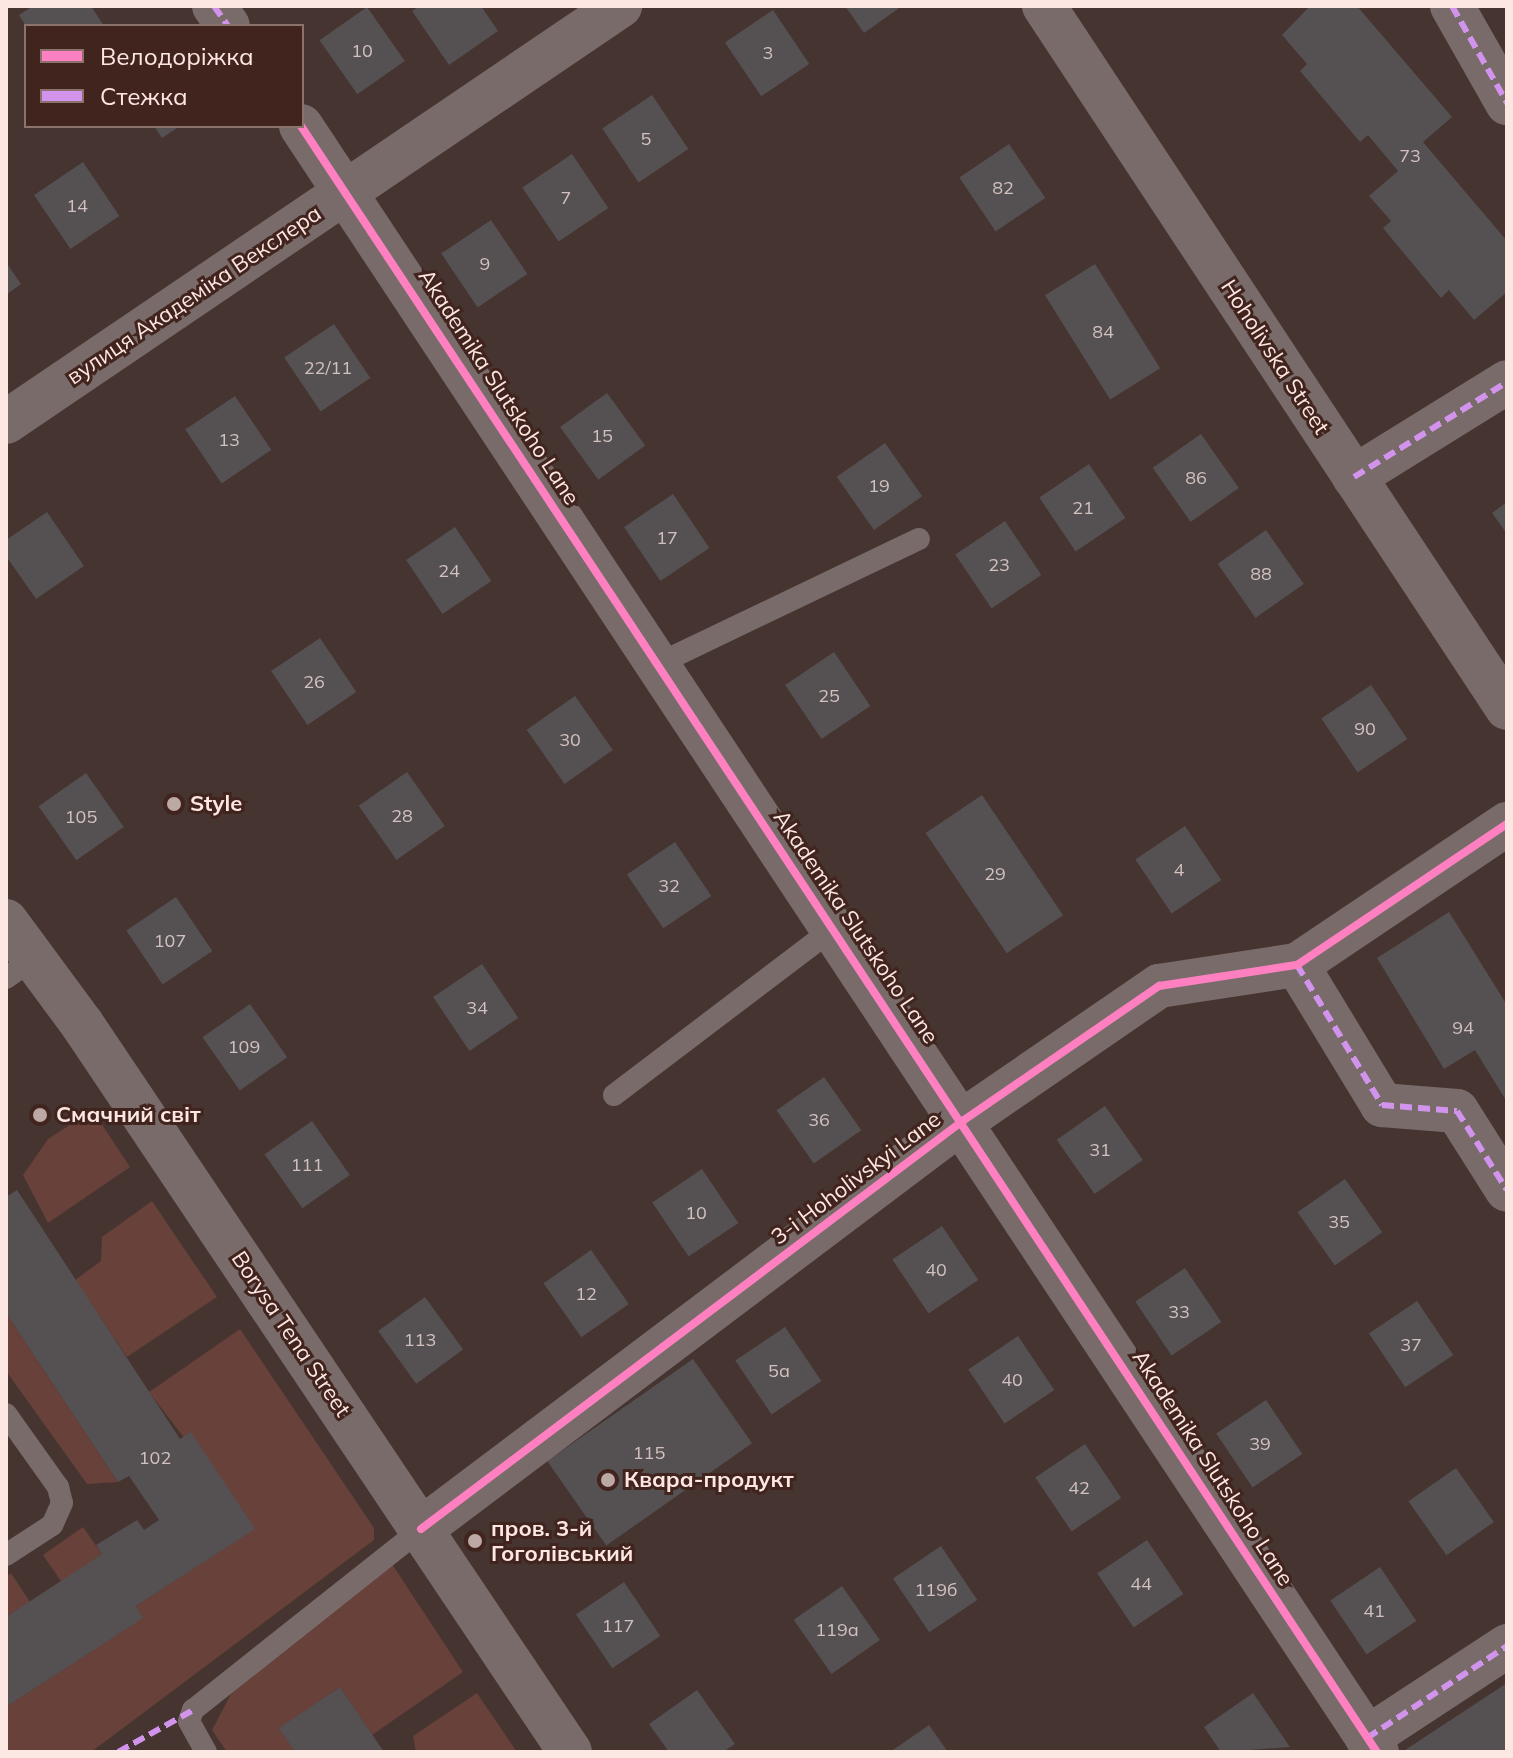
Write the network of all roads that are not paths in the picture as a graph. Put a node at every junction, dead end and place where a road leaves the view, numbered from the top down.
1 (214, 6) edge
2 (620, 6) edge
3 (1044, 6) edge
4 (1452, 6) edge
5 (227, 24) edge
6 (1507, 103) edge
7 (302, 128) edge
8 (348, 190) junction
9 (1507, 382) edge
10 (6, 422) edge
11 (1354, 477) junction
12 (919, 539) dead end
13 (660, 663) junction
14 (1507, 708) edge
15 (1507, 824) edge
16 (6, 921) edge
17 (834, 928) junction
18 (1297, 965) junction
19 (19, 969) edge
20 (614, 1095) dead end
21 (964, 1120) junction
22 (1507, 1190) edge
23 (6, 1414) edge
24 (421, 1529) junction
25 (6, 1555) edge
26 (1507, 1646) edge
27 (1372, 1745) edge
28 (206, 1752) edge
29 (570, 1752) edge

1 - 5 street
2 - 8 street, вулиця Академіка Векслера
3 - 11 street, Hoholivska Street
4 - 6 street
7 - 8 street, Akademika Slutskoho Lane
8 - 10 street, вулиця Академіка Векслера
8 - 13 street, Akademika Slutskoho Lane
9 - 11 street
11 - 14 street, Hoholivska Street
12 - 13 lane
13 - 17 street, Akademika Slutskoho Lane
15 - 18 street, 3-i Hoholivskyi Lane
16 - 19 street, Borysa Tena Street
17 - 20 lane
17 - 21 street, Akademika Slutskoho Lane
18 - 21 street, 3-i Hoholivskyi Lane
18 - 22 street
19 - 24 street, Borysa Tena Street
21 - 24 street, 3-i Hoholivskyi Lane
21 - 27 street, Akademika Slutskoho Lane
23 - 25 lane
24 - 28 lane
24 - 29 street, Borysa Tena Street
26 - 27 street

